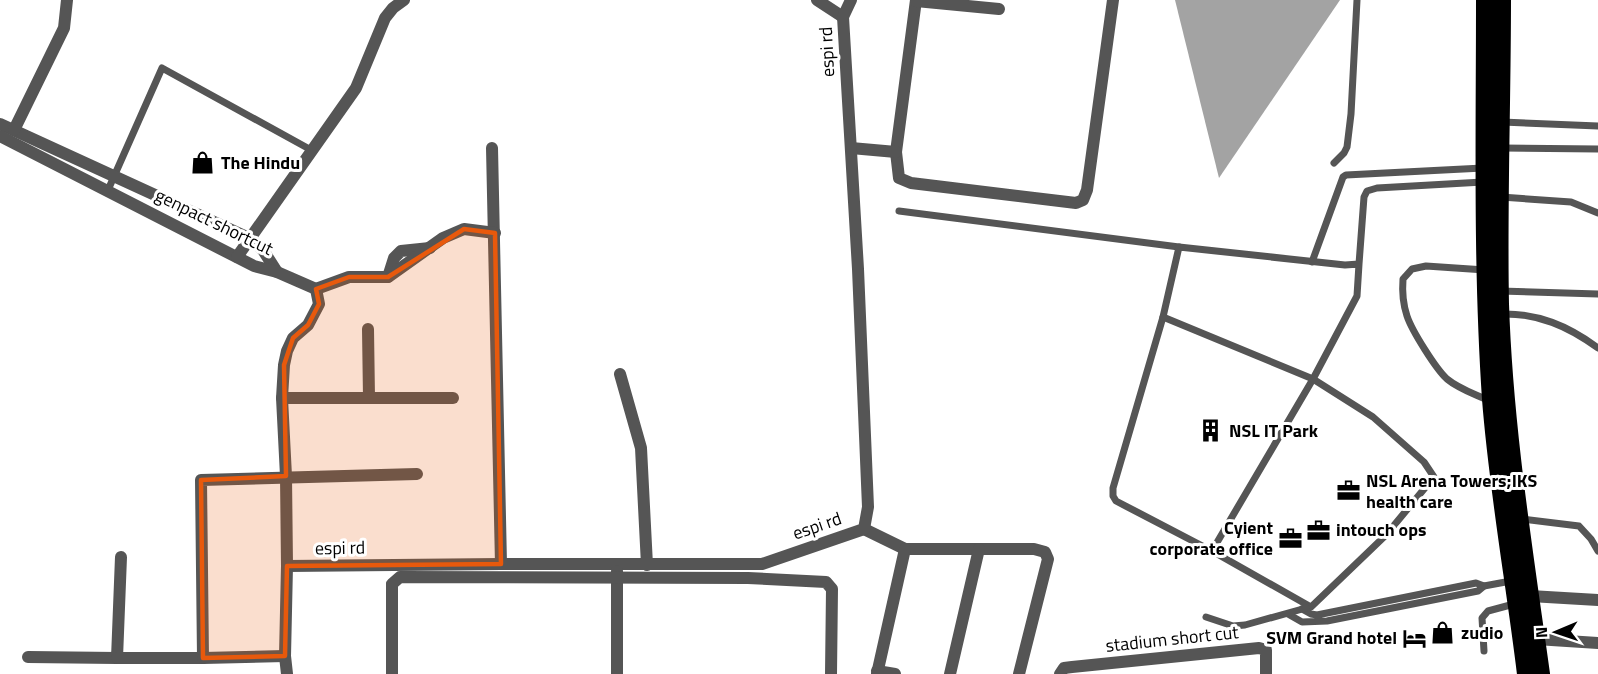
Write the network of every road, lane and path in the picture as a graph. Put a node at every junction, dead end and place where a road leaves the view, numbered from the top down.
1 (68, 0) edge
2 (404, 0) edge
3 (817, 0) edge
4 (850, 0) edge
5 (916, 0) edge
6 (1113, 0) edge
7 (1358, 0) edge
8 (1485, 0) edge
9 (1502, 0) edge
10 (392, 4) edge
11 (999, 9) dead end
12 (843, 16) junction
13 (1502, 122) junction
14 (0, 124) edge
15 (1598, 126) edge
16 (14, 130) junction
17 (0, 136) edge
18 (492, 148) dead end
19 (851, 148) junction
20 (1502, 148) junction
21 (1598, 149) edge
22 (313, 151) junction
23 (896, 152) junction
24 (1334, 163) dead end
25 (1485, 175) junction
26 (114, 178) junction
27 (108, 190) junction
28 (1500, 197) junction
29 (899, 212) dead end
30 (1598, 213) edge
31 (495, 233) junction
32 (251, 239) junction
33 (1179, 247) junction
34 (237, 257) junction
35 (1312, 262) junction
36 (1359, 264) junction
37 (1485, 270) junction
38 (277, 272) junction
39 (316, 288) junction
40 (1500, 291) junction
41 (1598, 294) edge
42 (1501, 314) junction
43 (1163, 317) junction
44 (368, 329) dead end
45 (1598, 348) edge
46 (620, 374) dead end
47 (1313, 379) junction
48 (282, 398) junction
49 (453, 398) dead end
50 (369, 399) junction
51 (1491, 402) junction
52 (417, 474) dead end
53 (286, 476) junction
54 (1508, 482) junction
55 (1519, 519) junction
56 (864, 529) junction
57 (905, 549) junction
58 (979, 549) junction
59 (1212, 551) junction
60 (1598, 551) edge
61 (121, 557) dead end
62 (501, 564) junction
63 (519, 564) junction
64 (537, 564) junction
65 (616, 564) junction
66 (748, 564) junction
67 (647, 565) junction
68 (693, 565) junction
69 (287, 566) junction
70 (519, 578) junction
71 (537, 578) junction
72 (748, 578) junction
73 (616, 579) junction
74 (694, 579) junction
75 (1512, 581) junction
76 (1481, 588) junction
77 (1523, 600) junction
78 (1598, 600) edge
79 (1311, 607) junction
80 (1302, 609) junction
81 (1288, 614) junction
82 (1206, 617) dead end
83 (1536, 639) junction
84 (1598, 643) edge
85 (1484, 651) dead end
86 (285, 656) junction
87 (28, 657) dead end
88 (117, 658) junction
89 (204, 658) junction
90 (877, 672) edge
91 (287, 674) edge
92 (392, 674) edge
93 (617, 674) edge
94 (831, 674) edge
95 (895, 674) edge
96 (950, 674) edge
97 (1019, 674) edge
98 (1060, 674) edge
99 (1266, 674) edge
100 (1526, 674) edge
101 (1541, 674) edge

1 - 16 street
2 - 10 street
3 - 12 street
4 - 12 street, espi rd
5 - 11 street
5 - 23 street
6 - 23 street
7 - 24 lane
8 - 25 highway
9 - 13 highway
10 - 22 street
12 - 19 street, espi rd
13 - 15 lane
13 - 20 highway
14 - 16 street
16 - 26 street
17 - 27 street, genpact shortcut
18 - 31 street
19 - 23 street
19 - 56 street, espi rd
20 - 21 lane
20 - 28 highway
22 - 26 lane
22 - 32 street
25 - 35 lane
25 - 36 lane
25 - 37 highway
26 - 27 lane
26 - 32 street
27 - 34 street, genpact shortcut
28 - 30 lane
28 - 40 highway
29 - 33 lane
31 - 39 street
31 - 62 street
32 - 34 street
32 - 38 street
33 - 35 lane
33 - 43 lane
34 - 38 street, genpact shortcut
35 - 36 lane
36 - 47 lane
37 - 51 highway
37 - 51 lane
38 - 39 street, genpact shortcut
39 - 48 street
40 - 41 lane
40 - 42 highway
42 - 45 lane
42 - 54 highway
43 - 47 lane
43 - 59 lane
44 - 50 street
46 - 67 street
47 - 59 lane
47 - 79 lane
48 - 50 street
48 - 53 street
49 - 50 street
51 - 54 highway
52 - 53 street
53 - 69 street
53 - 89 street
54 - 55 highway
54 - 75 highway
55 - 60 lane
55 - 77 highway
56 - 57 street
56 - 66 street, espi rd
57 - 58 street
57 - 90 street
58 - 96 street
58 - 97 street
59 - 79 lane
61 - 88 street
62 - 63 street, espi rd
62 - 69 street, espi rd
63 - 64 street, espi rd
63 - 70 street
64 - 65 street, espi rd
64 - 71 street
65 - 67 street, espi rd
65 - 73 street
66 - 68 street, espi rd
66 - 72 street
67 - 68 street, espi rd
68 - 74 street
69 - 86 street
70 - 71 street
70 - 92 street
71 - 73 street
72 - 74 street
72 - 94 street
73 - 74 street
73 - 93 street
75 - 76 lane
75 - 77 highway
76 - 80 lane
76 - 81 lane
77 - 78 street
77 - 83 highway
77 - 85 lane
77 - 100 highway
79 - 80 lane
80 - 81 lane
81 - 82 lane
83 - 84 street
83 - 101 highway
86 - 89 street
86 - 91 street
87 - 88 street
88 - 89 street
90 - 95 street
98 - 99 street, stadium short cut

